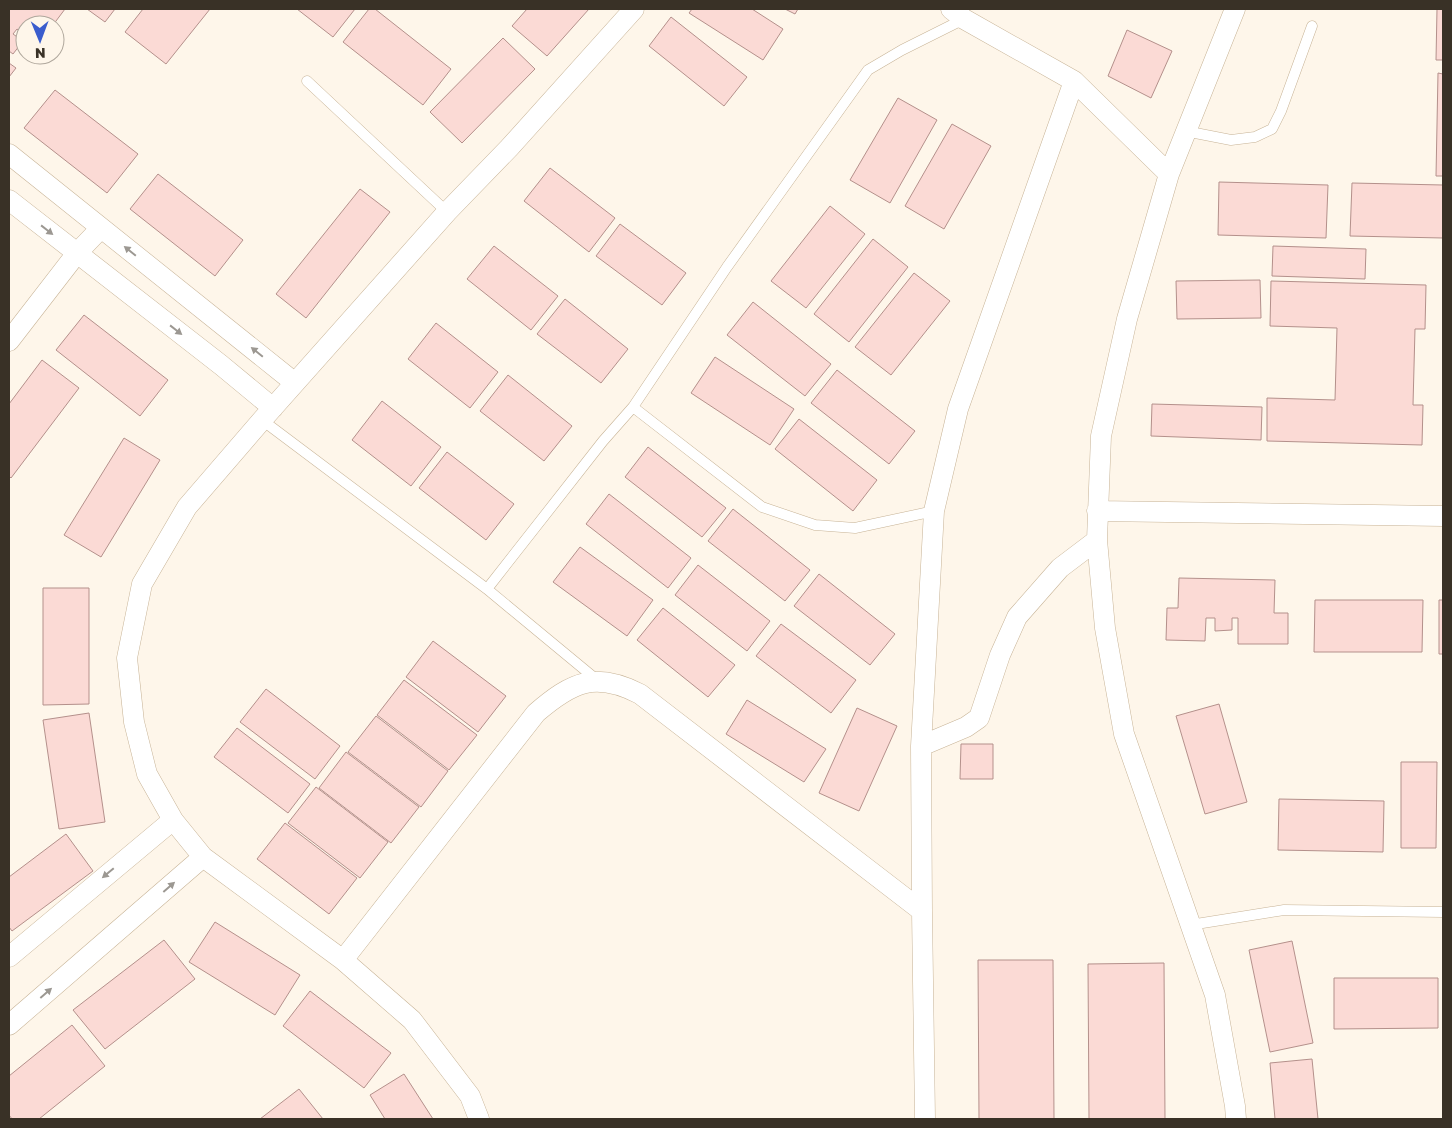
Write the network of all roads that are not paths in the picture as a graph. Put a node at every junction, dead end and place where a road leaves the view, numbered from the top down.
1 (634, 9) edge
2 (1235, 9) edge
3 (957, 14) edge
4 (1312, 26) dead end
5 (307, 81) dead end
6 (1074, 82) junction
7 (1185, 131) junction
8 (9, 154) edge
9 (1169, 174) junction
10 (9, 200) edge
11 (447, 212) junction
12 (101, 228) junction
13 (77, 253) junction
14 (9, 341) edge
15 (295, 383) junction
16 (633, 407) junction
17 (268, 414) junction
18 (934, 511) junction
19 (1097, 511) junction
20 (1443, 516) edge
21 (1097, 540) junction
22 (487, 589) junction
23 (598, 681) junction
24 (921, 746) junction
25 (173, 820) junction
26 (203, 857) junction
27 (922, 911) junction
28 (1443, 912) edge
29 (1190, 926) junction
30 (9, 957) edge
31 (343, 960) junction
32 (9, 1025) edge
33 (479, 1119) edge
34 (925, 1119) edge
35 (1236, 1119) edge

1 - 11 street
2 - 7 street
3 - 6 street
3 - 16 lane
4 - 7 lane
5 - 11 lane
6 - 9 street
6 - 18 street
7 - 9 street
8 - 12 street
9 - 19 street
10 -> 13 street
11 - 15 street
12 - 13 street
15 -> 12 street
13 - 14 street
13 -> 17 street
15 - 17 street
16 - 18 lane
16 - 22 lane
17 - 22 lane
17 - 25 street
18 - 24 street
19 - 20 street
19 - 21 street
21 - 24 street
21 - 29 street
22 - 23 lane
23 - 27 street
23 - 31 street
24 - 27 street
25 - 26 street
25 -> 30 street
26 - 31 street
32 -> 26 street
27 - 34 street
28 - 29 lane
29 - 35 street
31 - 33 street

